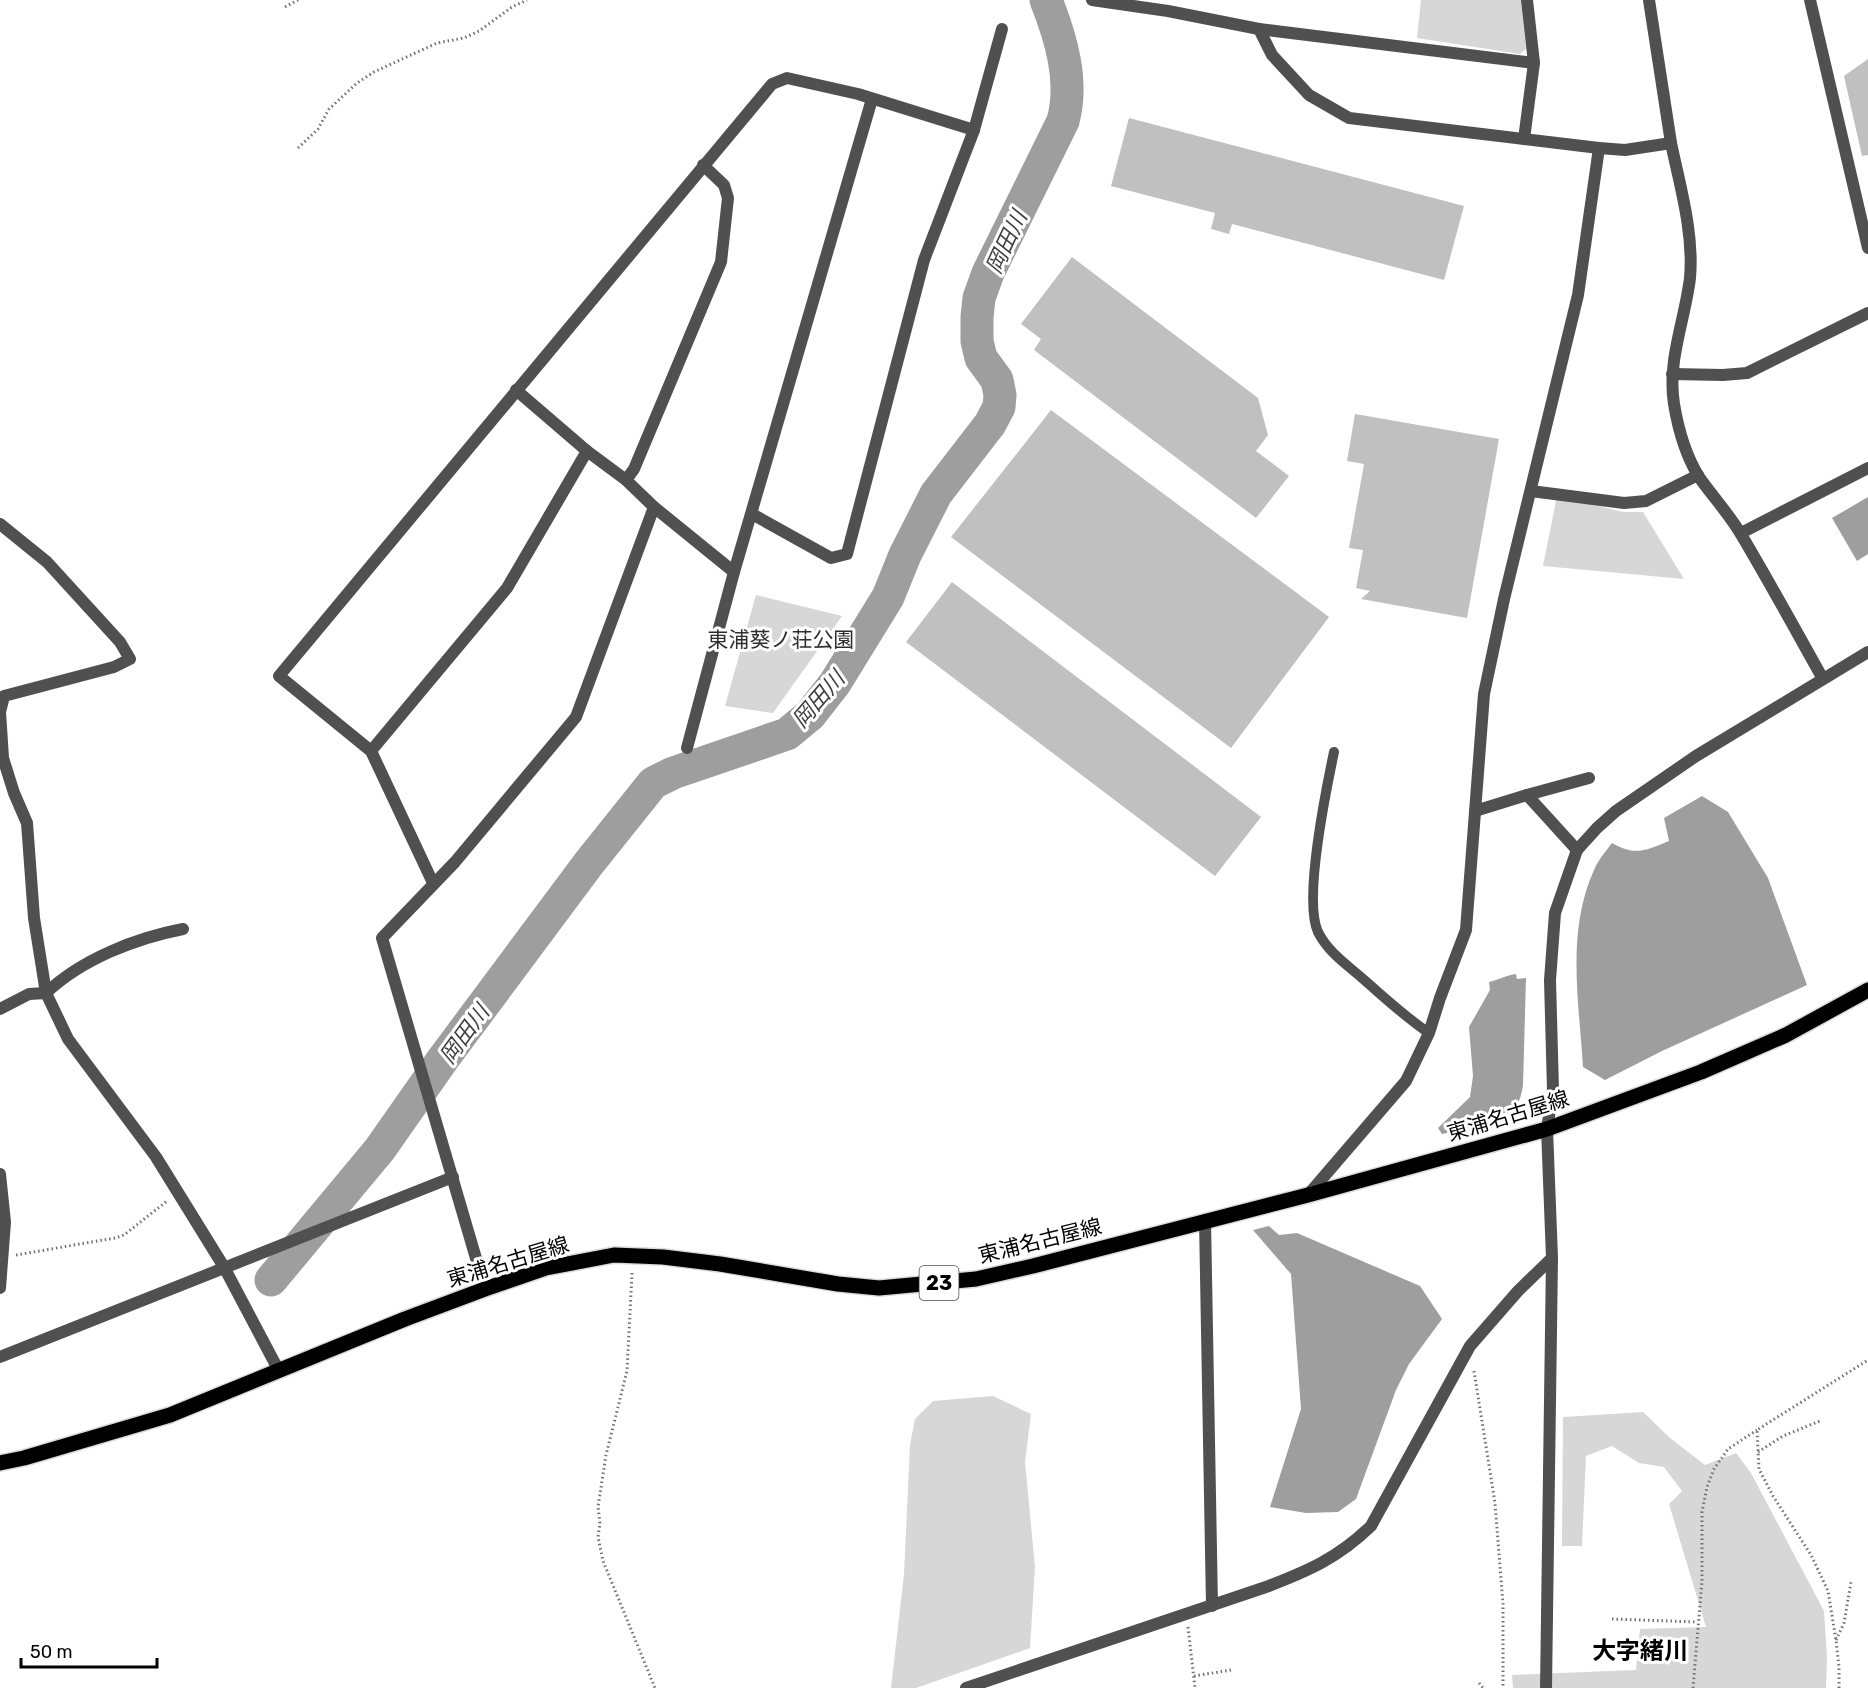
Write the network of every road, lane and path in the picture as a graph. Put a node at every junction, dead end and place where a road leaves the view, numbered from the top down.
1 (298, 0) edge
2 (527, 0) edge
3 (1092, 0) edge
4 (1527, 0) edge
5 (1648, 0) edge
6 (1810, 0) edge
7 (285, 7) dead end
8 (1002, 28) dead end
9 (1259, 29) junction
10 (1534, 63) junction
11 (872, 99) junction
12 (974, 130) junction
13 (1524, 139) junction
14 (1671, 143) junction
15 (298, 148) dead end
16 (1599, 148) junction
17 (703, 165) junction
18 (1868, 248) edge
19 (1868, 313) edge
20 (1672, 374) junction
21 (516, 390) junction
22 (587, 451) junction
23 (1868, 468) edge
24 (1698, 474) junction
25 (626, 480) junction
26 (1531, 491) junction
27 (654, 507) junction
28 (752, 514) junction
29 (0, 524) edge
30 (1741, 533) junction
31 (734, 572) junction
32 (1868, 652) edge
33 (1823, 679) junction
34 (687, 748) dead end
35 (371, 751) junction
36 (1334, 752) dead end
37 (1589, 778) dead end
38 (1527, 795) junction
39 (1475, 811) junction
40 (1577, 850) junction
41 (434, 883) junction
42 (183, 929) dead end
43 (1868, 990) edge
44 (46, 993) junction
45 (0, 1009) edge
46 (1429, 1033) junction
47 (1547, 1129) junction
48 (0, 1174) edge
49 (453, 1177) junction
50 (178, 1192) junction
51 (1308, 1195) junction
52 (1205, 1220) junction
53 (632, 1255) junction
54 (3, 1257) junction
55 (1552, 1258) junction
56 (224, 1267) junction
57 (0, 1288) edge
58 (485, 1288) junction
59 (1470, 1346) junction
60 (0, 1357) edge
61 (1868, 1360) edge
62 (279, 1371) junction
63 (1820, 1421) dead end
64 (1757, 1430) junction
65 (1758, 1452) junction
66 (0, 1463) edge
67 (1851, 1582) dead end
68 (1212, 1606) junction
69 (1187, 1615) junction
70 (1612, 1619) dead end
71 (1698, 1622) junction
72 (1836, 1640) junction
73 (1231, 1670) dead end
74 (1194, 1677) junction
75 (1479, 1683) dead end
76 (656, 1688) edge
77 (966, 1688) edge
78 (1195, 1688) edge
79 (1483, 1688) edge
80 (1503, 1688) edge
81 (1546, 1688) edge
82 (1694, 1688) edge
83 (1839, 1688) edge

1 - 7 path
2 - 15 path
3 - 9 street
4 - 10 street
5 - 14 street
6 - 18 street
8 - 12 street
9 - 10 street
9 - 13 street
10 - 13 street
11 - 12 street
11 - 17 street
11 - 28 street
12 - 28 street
13 - 16 street
14 - 16 street
14 - 20 street
16 - 26 street
17 - 21 street
17 - 25 street
19 - 20 street
20 - 24 street
21 - 22 street
21 - 35 street
22 - 25 street
22 - 35 street
23 - 30 street
24 - 26 street
24 - 30 street
25 - 27 street
26 - 39 street
27 - 31 street
27 - 41 street
28 - 31 street
29 - 44 street
30 - 33 street
31 - 34 street
32 - 33 street
33 - 40 street
35 - 41 street
36 - 46 lane
37 - 38 street
38 - 39 street
38 - 40 street
39 - 46 street
40 - 47 street
41 - 49 street
42 - 44 street
43 - 47 main road, 東浦名古屋線 / 23
44 - 45 street
44 - 50 street
46 - 51 street
47 - 51 main road, 東浦名古屋線 / 23
47 - 55 street
48 - 54 street
49 - 56 street
49 - 58 street
50 - 54 path
50 - 56 street
51 - 52 main road, 東浦名古屋線 / 23
52 - 53 main road, 東浦名古屋線 / 23
52 - 68 street
53 - 58 main road, 東浦名古屋線 / 23
53 - 76 path
54 - 57 street
55 - 59 street
55 - 81 street
56 - 60 street
56 - 62 street
58 - 62 main road, 東浦名古屋線 / 23
59 - 68 street
59 - 80 path
61 - 64 path
62 - 66 main road, 東浦名古屋線 / 23
63 - 65 path
64 - 65 path
64 - 71 path
65 - 72 path
67 - 72 path
68 - 69 street
69 - 74 path
69 - 77 street
70 - 71 path
71 - 82 path
72 - 83 path
73 - 74 path
74 - 78 path
75 - 79 path

